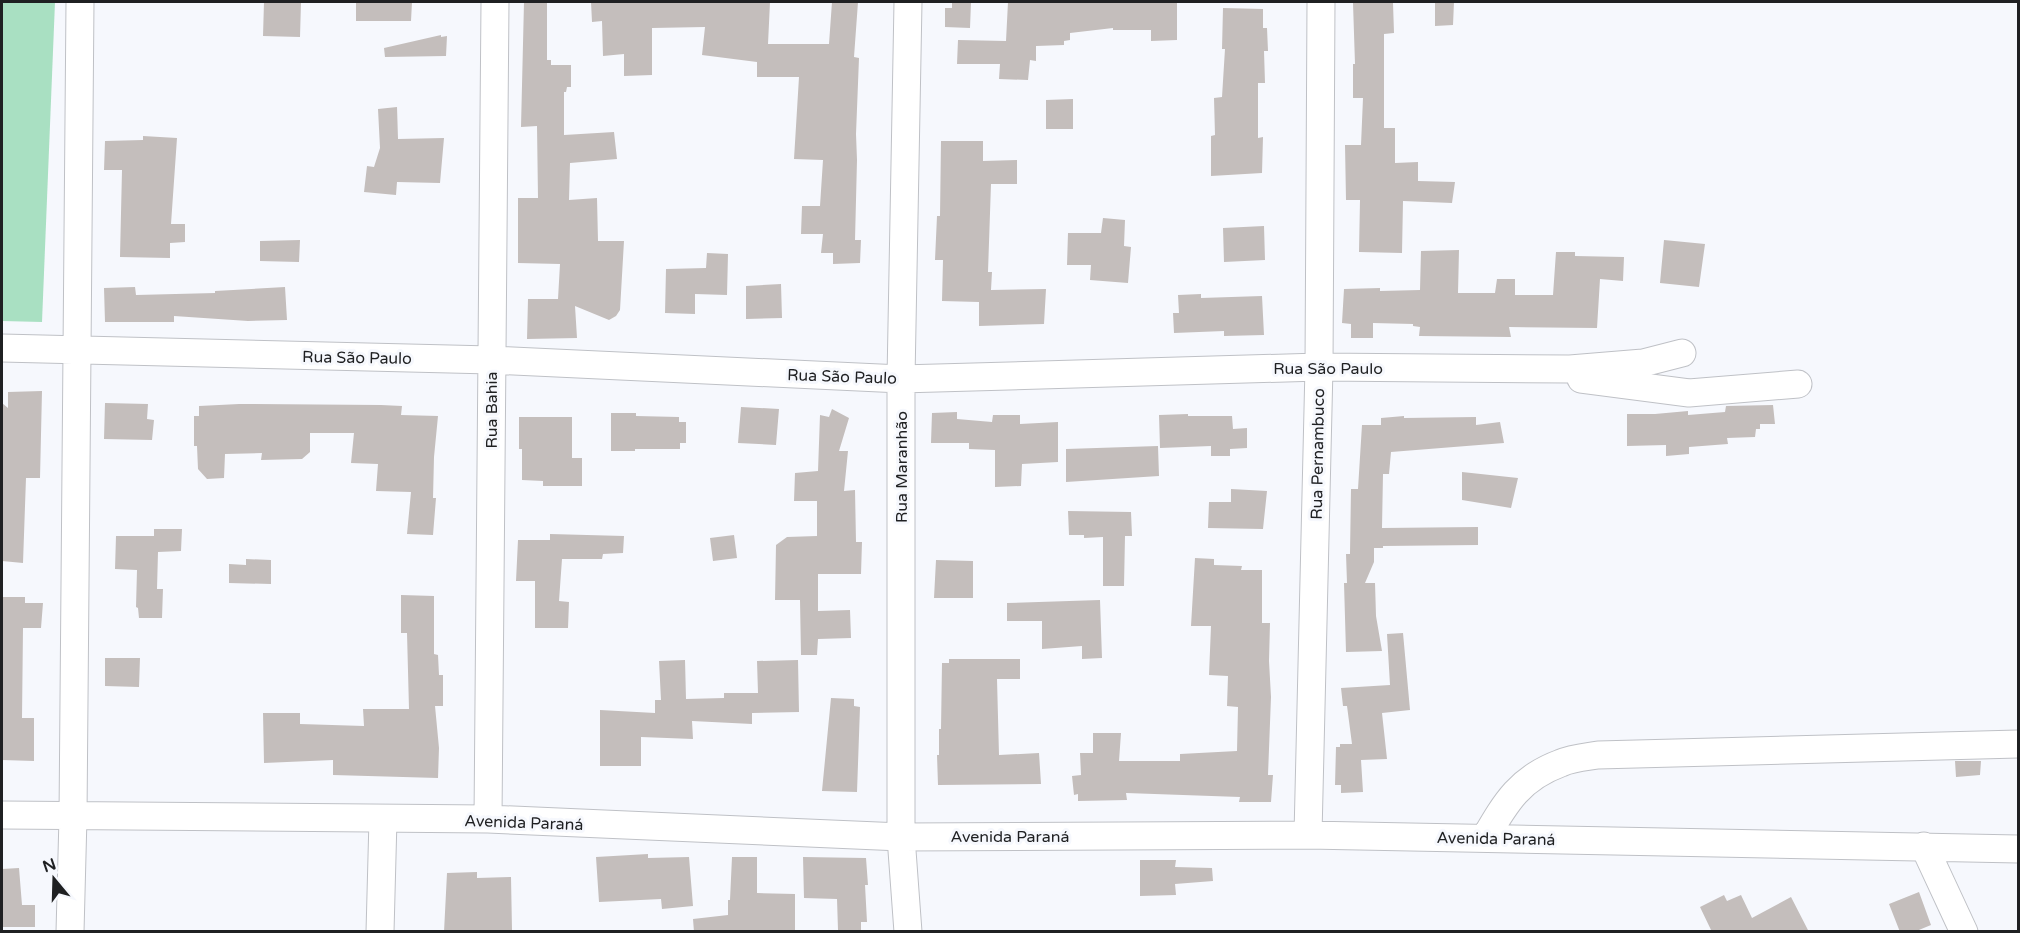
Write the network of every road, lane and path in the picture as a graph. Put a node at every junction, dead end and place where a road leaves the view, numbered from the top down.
1 (80, 2) edge
2 (495, 2) edge
3 (908, 2) edge
4 (1321, 2) edge
5 (2, 348) edge
6 (77, 350) junction
7 (1682, 353) dead end
8 (491, 360) junction
9 (1318, 367) junction
10 (1500, 368) junction
11 (901, 379) junction
12 (1798, 384) dead end
13 (2019, 744) edge
14 (2, 815) edge
15 (73, 817) junction
16 (383, 819) junction
17 (488, 819) junction
18 (1308, 835) junction
19 (901, 837) junction
20 (1485, 838) junction
21 (1924, 846) junction
22 (2019, 849) edge
23 (70, 932) edge
24 (380, 932) edge
25 (908, 932) edge
26 (1964, 932) edge

1 - 6 street
2 - 8 street, Rua Bahia
3 - 11 street, Rua Maranhão
4 - 9 street, Rua Pernambuco
5 - 6 street, Rua São Paulo
6 - 8 street, Rua São Paulo
6 - 15 street
7 - 10 street, Rua São Paulo
8 - 11 street, Rua São Paulo
8 - 17 street, Rua Bahia
9 - 10 street, Rua São Paulo
9 - 11 street, Rua São Paulo
9 - 18 street, Rua Pernambuco
10 - 12 street
11 - 19 street, Rua Maranhão
13 - 20 street
14 - 15 street, Avenida Paraná
15 - 16 street, Avenida Paraná
15 - 23 street
16 - 17 street, Avenida Paraná
16 - 24 street
17 - 19 street, Avenida Paraná
18 - 19 street, Avenida Paraná
18 - 20 street, Avenida Paraná
19 - 25 street, Rua Maranhão
20 - 21 street, Avenida Paraná
21 - 22 street, Avenida Paraná
21 - 26 street

